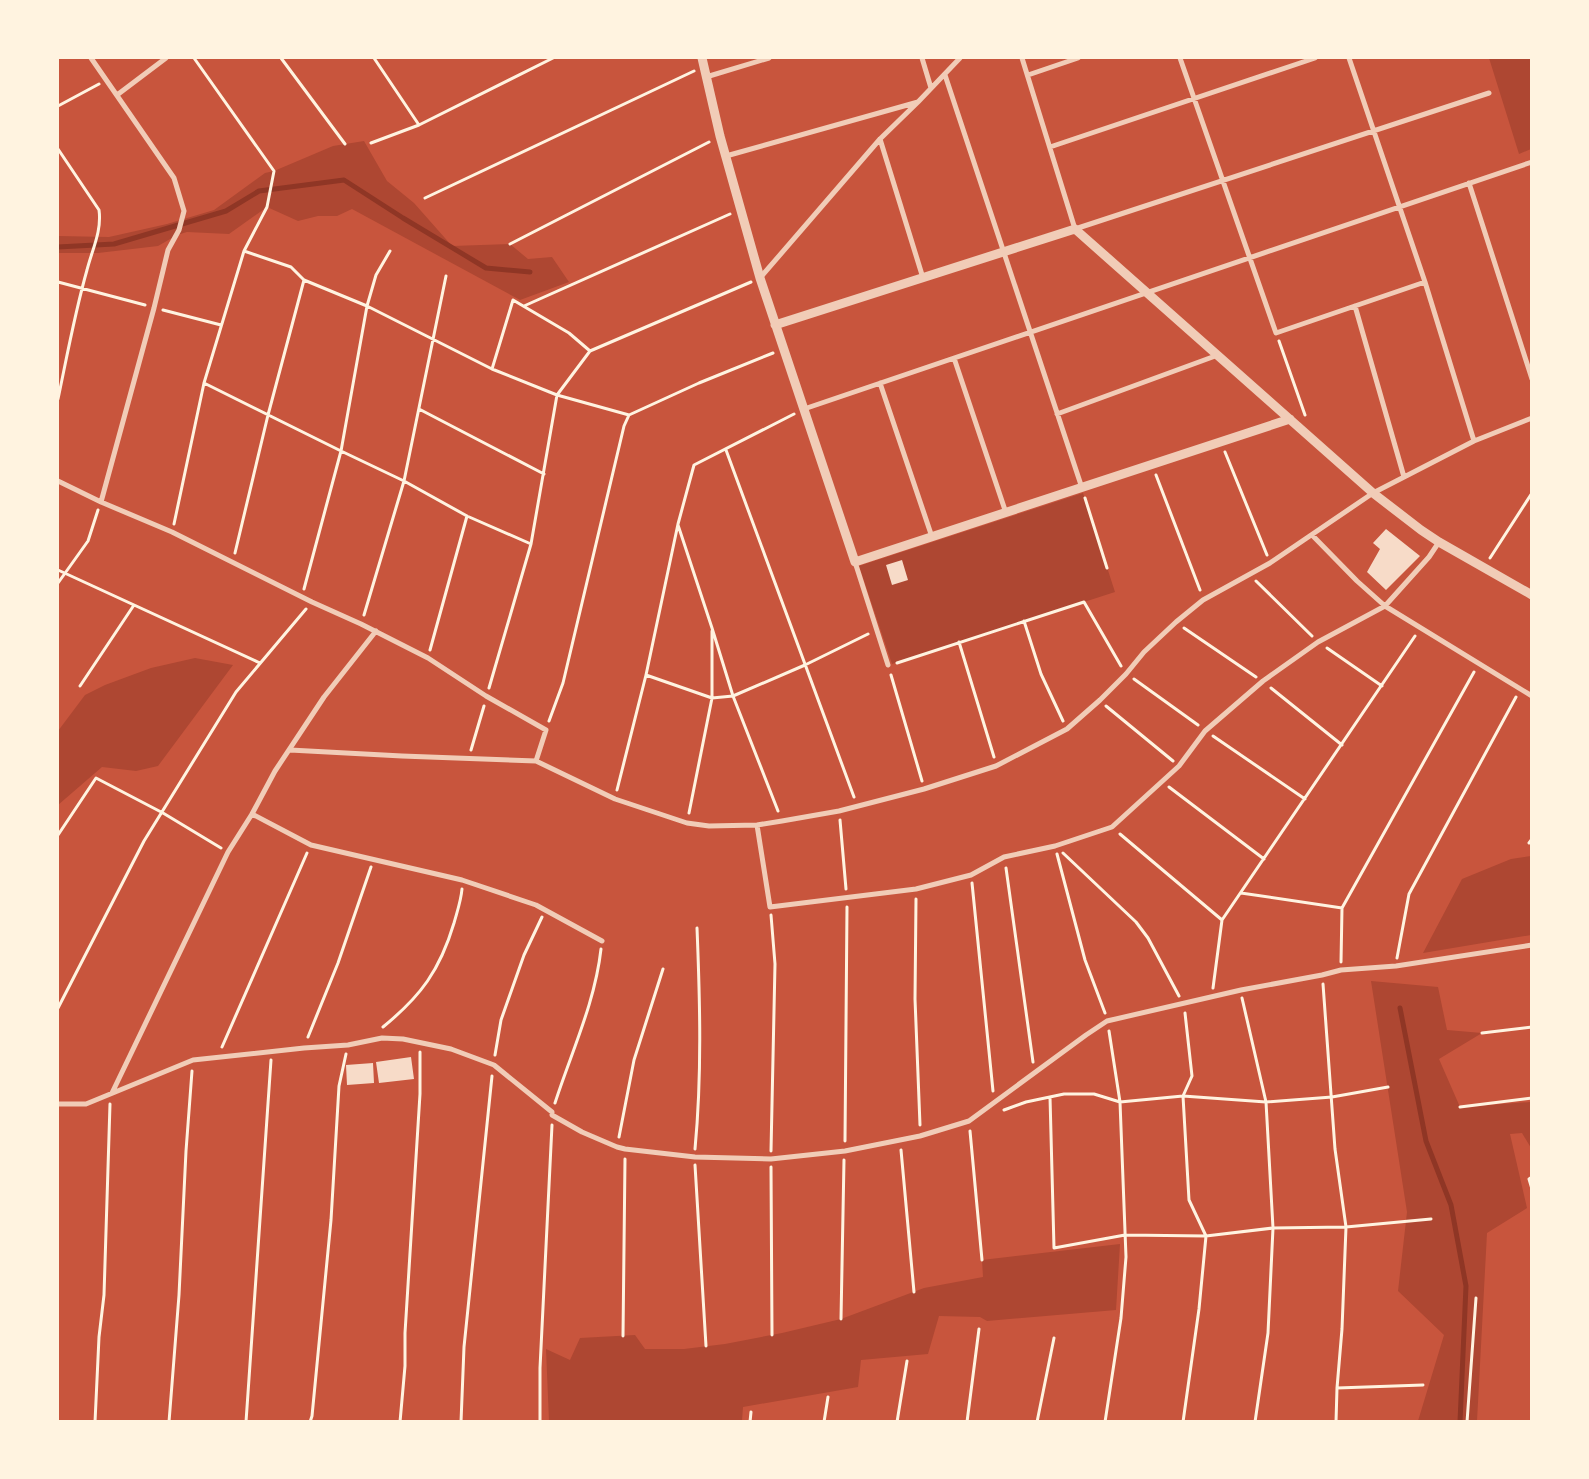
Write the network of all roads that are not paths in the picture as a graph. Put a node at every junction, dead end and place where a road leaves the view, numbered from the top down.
1 (91, 58) edge
2 (166, 58) edge
3 (769, 58) edge
4 (922, 58) edge
5 (960, 58) edge
6 (1022, 58) edge
7 (1078, 58) edge
8 (1180, 58) edge
9 (1315, 58) edge
10 (1349, 58) edge
11 (703, 62) edge
12 (945, 75) junction
13 (1028, 75) junction
14 (706, 77) junction
15 (931, 88) junction
16 (1489, 92) dead end
17 (117, 95) junction
18 (1194, 98) junction
19 (918, 102) junction
20 (1374, 131) junction
21 (880, 139) junction
22 (1050, 147) junction
23 (726, 156) junction
24 (1532, 162) edge
25 (1222, 180) junction
26 (1469, 183) junction
27 (1399, 207) junction
28 (1075, 229) junction
29 (1003, 252) junction
30 (1250, 258) junction
31 (760, 278) junction
32 (924, 278) junction
33 (1425, 282) junction
34 (1147, 292) junction
35 (1355, 306) junction
36 (775, 325) junction
37 (1030, 332) junction
38 (1218, 355) junction
39 (954, 358) junction
40 (1532, 379) edge
41 (880, 383) junction
42 (804, 409) junction
43 (1057, 414) junction
44 (1532, 418) edge
45 (1290, 419) junction
46 (1474, 441) junction
47 (1404, 477) junction
48 (58, 481) edge
49 (1082, 488) junction
50 (1374, 493) junction
51 (101, 502) junction
52 (1006, 513) junction
53 (1312, 536) junction
54 (932, 537) junction
55 (1439, 542) junction
56 (855, 562) junction
57 (1532, 595) edge
58 (1385, 606) junction
59 (376, 631) junction
60 (888, 665) road end
61 (1532, 696) edge
62 (290, 750) junction
63 (536, 761) junction
64 (252, 814) junction
65 (757, 826) junction
66 (602, 941) road end
67 (1532, 945) edge
68 (112, 1094) junction
69 (58, 1104) edge

1 - 17 street
2 - 17 street
3 - 14 street
4 - 15 street
5 - 12 street
6 - 13 street
7 - 13 street
8 - 18 street
9 - 18 street
10 - 20 street
11 - 14 street
12 - 15 street
12 - 29 street
13 - 22 street
14 - 23 street
15 - 19 street
16 - 20 street
17 - 51 street
18 - 22 street
18 - 25 street
19 - 21 street
19 - 23 street
20 - 25 street
20 - 27 street
21 - 31 street
21 - 32 street
22 - 28 street
23 - 31 street
24 - 26 street
25 - 28 street
25 - 30 street
26 - 27 street
26 - 40 street
27 - 30 street
27 - 33 street
28 - 29 street
28 - 34 street
29 - 32 street
29 - 37 street
30 - 34 street
30 - 35 street
31 - 36 street
32 - 36 street
33 - 35 street
33 - 46 street
34 - 37 street
34 - 38 street
35 - 47 street
36 - 42 street
37 - 39 street
37 - 43 street
38 - 43 street
38 - 45 street
39 - 41 street
39 - 52 street
41 - 42 street
41 - 54 street
42 - 56 street
43 - 49 street
44 - 46 street
45 - 49 street
45 - 50 street
46 - 47 street
47 - 50 street
48 - 51 street
49 - 52 street
50 - 53 street
50 - 55 street
51 - 59 street
52 - 54 street
53 - 58 street
53 - 65 street
54 - 56 street
55 - 57 street
55 - 58 street
56 - 60 street
58 - 61 street
58 - 65 street
59 - 62 street
59 - 63 street
62 - 63 street
62 - 64 street
63 - 65 street
64 - 66 street
64 - 68 street
67 - 68 street
68 - 69 street

